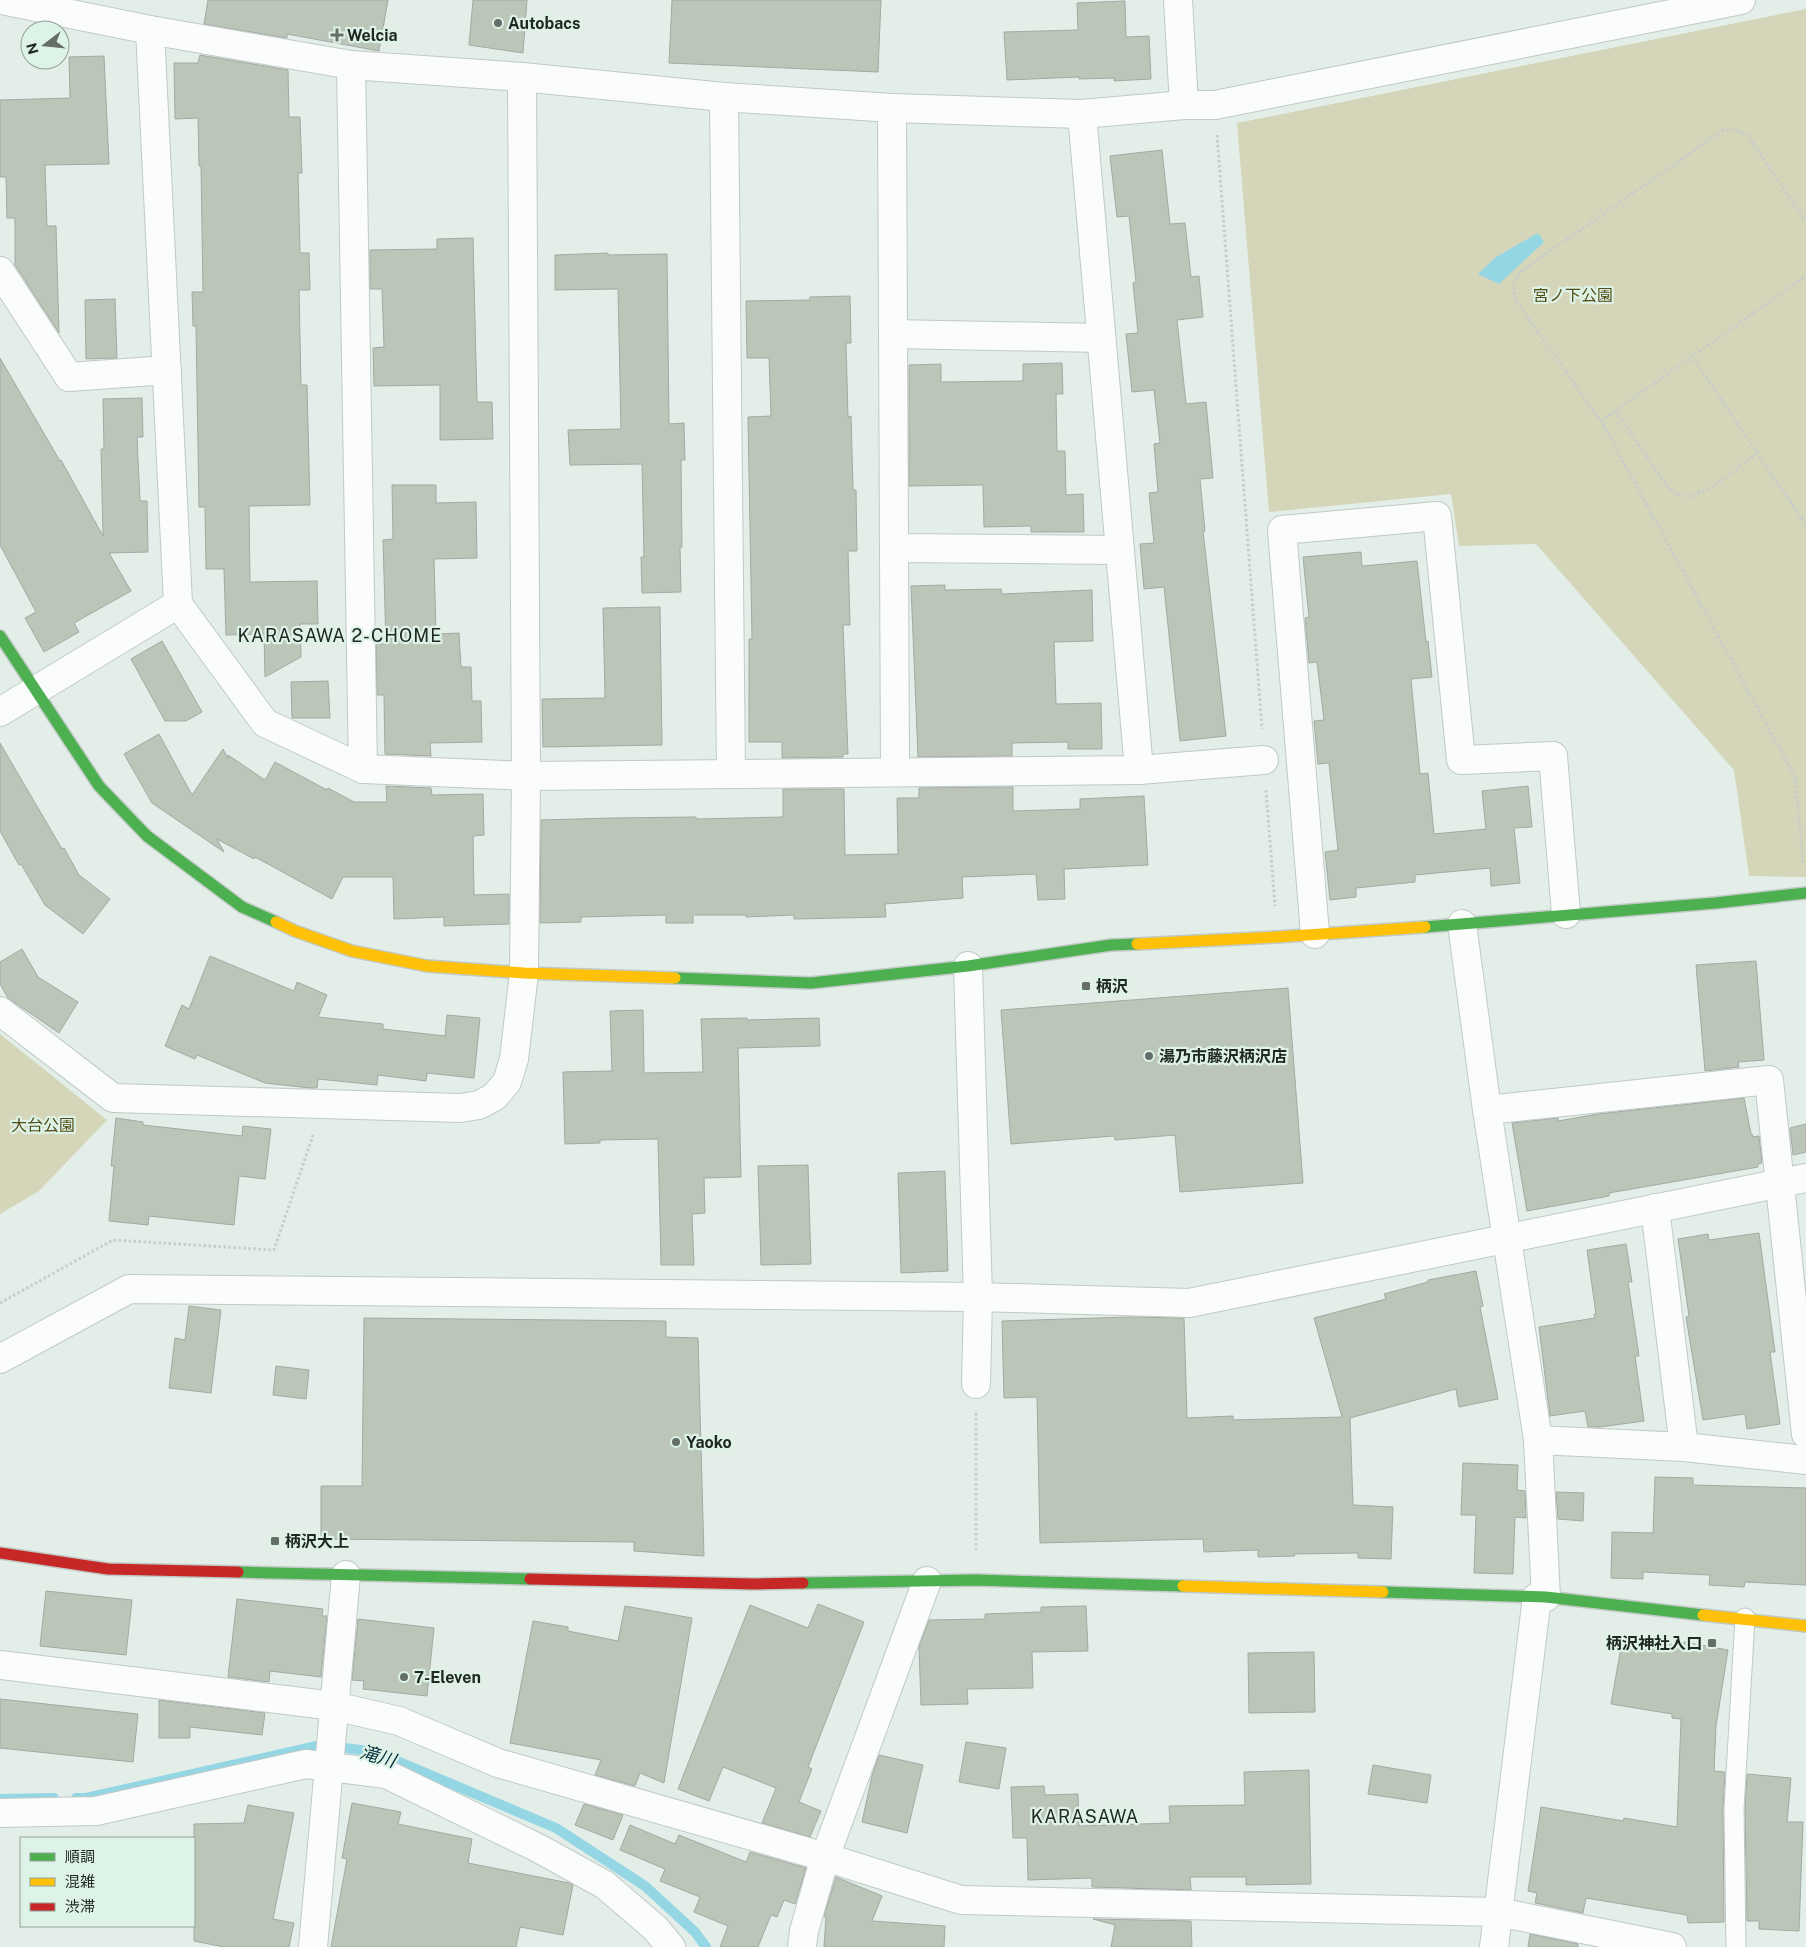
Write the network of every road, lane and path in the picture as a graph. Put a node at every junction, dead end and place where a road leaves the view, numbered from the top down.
1 (2, 0) edge
2 (1178, 0) edge
3 (1741, 0) edge
4 (150, 30) junction
5 (351, 65) junction
6 (522, 77) junction
7 (724, 97) junction
8 (1184, 105) junction
9 (1215, 105) junction
10 (892, 108) junction
11 (1082, 114) junction
12 (1806, 221) edge
13 (0, 271) edge
14 (1806, 276) edge
15 (893, 334) junction
16 (1101, 338) junction
17 (1692, 356) junction
18 (167, 370) junction
19 (1615, 411) junction
20 (1601, 421) junction
21 (1757, 453) junction
22 (1806, 526) edge
23 (894, 548) junction
24 (1120, 550) junction
25 (178, 604) junction
26 (0, 636) edge
27 (35, 690) junction
28 (0, 712) edge
29 (1264, 760) junction
30 (364, 769) junction
31 (1139, 770) junction
32 (895, 772) junction
33 (731, 774) junction
34 (526, 776) junction
35 (1804, 872) dead end
36 (1806, 893) edge
37 (1566, 914) junction
38 (1462, 924) junction
39 (1315, 934) junction
40 (1277, 937) junction
41 (968, 966) junction
42 (524, 973) junction
43 (0, 1011) edge
44 (1487, 1110) junction
45 (314, 1132) dead end
46 (1806, 1178) edge
47 (1779, 1184) junction
48 (1655, 1208) junction
49 (1507, 1238) junction
50 (978, 1298) junction
51 (0, 1303) edge
52 (0, 1359) edge
53 (976, 1384) joint
54 (1806, 1434) edge
55 (1538, 1440) junction
56 (1684, 1447) junction
57 (1806, 1460) edge
58 (0, 1553) edge
59 (346, 1575) junction
60 (976, 1580) junction
61 (927, 1582) junction
62 (1541, 1597) junction
63 (1744, 1618) junction
64 (1806, 1626) edge
65 (0, 1665) edge
66 (334, 1706) junction
67 (329, 1767) junction
68 (0, 1814) edge
69 (826, 1856) junction
70 (1498, 1912) junction
71 (313, 1947) edge
72 (671, 1947) edge
73 (802, 1947) edge
74 (1494, 1947) edge
75 (1672, 1947) edge
76 (1736, 1947) edge

1 - 4 street
2 - 8 street
3 - 9 street
4 - 5 street
4 - 18 street
5 - 6 street
5 - 30 street
6 - 7 street
6 - 34 street
7 - 10 street
7 - 33 street
8 - 9 street
8 - 11 street
9 - 29 path
10 - 11 street
10 - 15 street
11 - 16 street
12 - 20 path
13 - 18 street
14 - 17 path
15 - 16 street
15 - 23 street
16 - 24 street
17 - 19 path
17 - 21 path
18 - 25 street
19 - 20 path
19 - 21 path
20 - 35 path
21 - 22 path
23 - 24 street
23 - 32 street
24 - 31 street
25 - 27 street
25 - 30 street
26 - 27 street
27 - 28 street
27 - 42 street
29 - 31 street
29 - 40 path
30 - 34 street
31 - 32 street
32 - 33 street
33 - 34 street
34 - 42 street
36 - 37 street
37 - 38 street
37 - 39 street
38 - 39 street
38 - 44 street
39 - 40 street
40 - 41 street
41 - 42 street
41 - 50 street
42 - 43 street
44 - 47 street
44 - 49 street
45 - 51 path
46 - 47 street
47 - 48 street
47 - 54 street
48 - 49 street
48 - 56 street
49 - 50 street
49 - 55 street
50 - 52 street
50 - 53 street
53 - 60 path
55 - 56 street
55 - 62 street
56 - 57 street
58 - 59 street
59 - 61 street
59 - 66 street
60 - 61 street
60 - 62 street
61 - 69 street
62 - 63 street
62 - 70 street
63 - 64 street
63 - 76 lane
65 - 66 street
66 - 67 street
66 - 69 street
67 - 68 street
67 - 71 street
67 - 72 street
69 - 70 street
69 - 73 street
70 - 74 street
70 - 75 street

